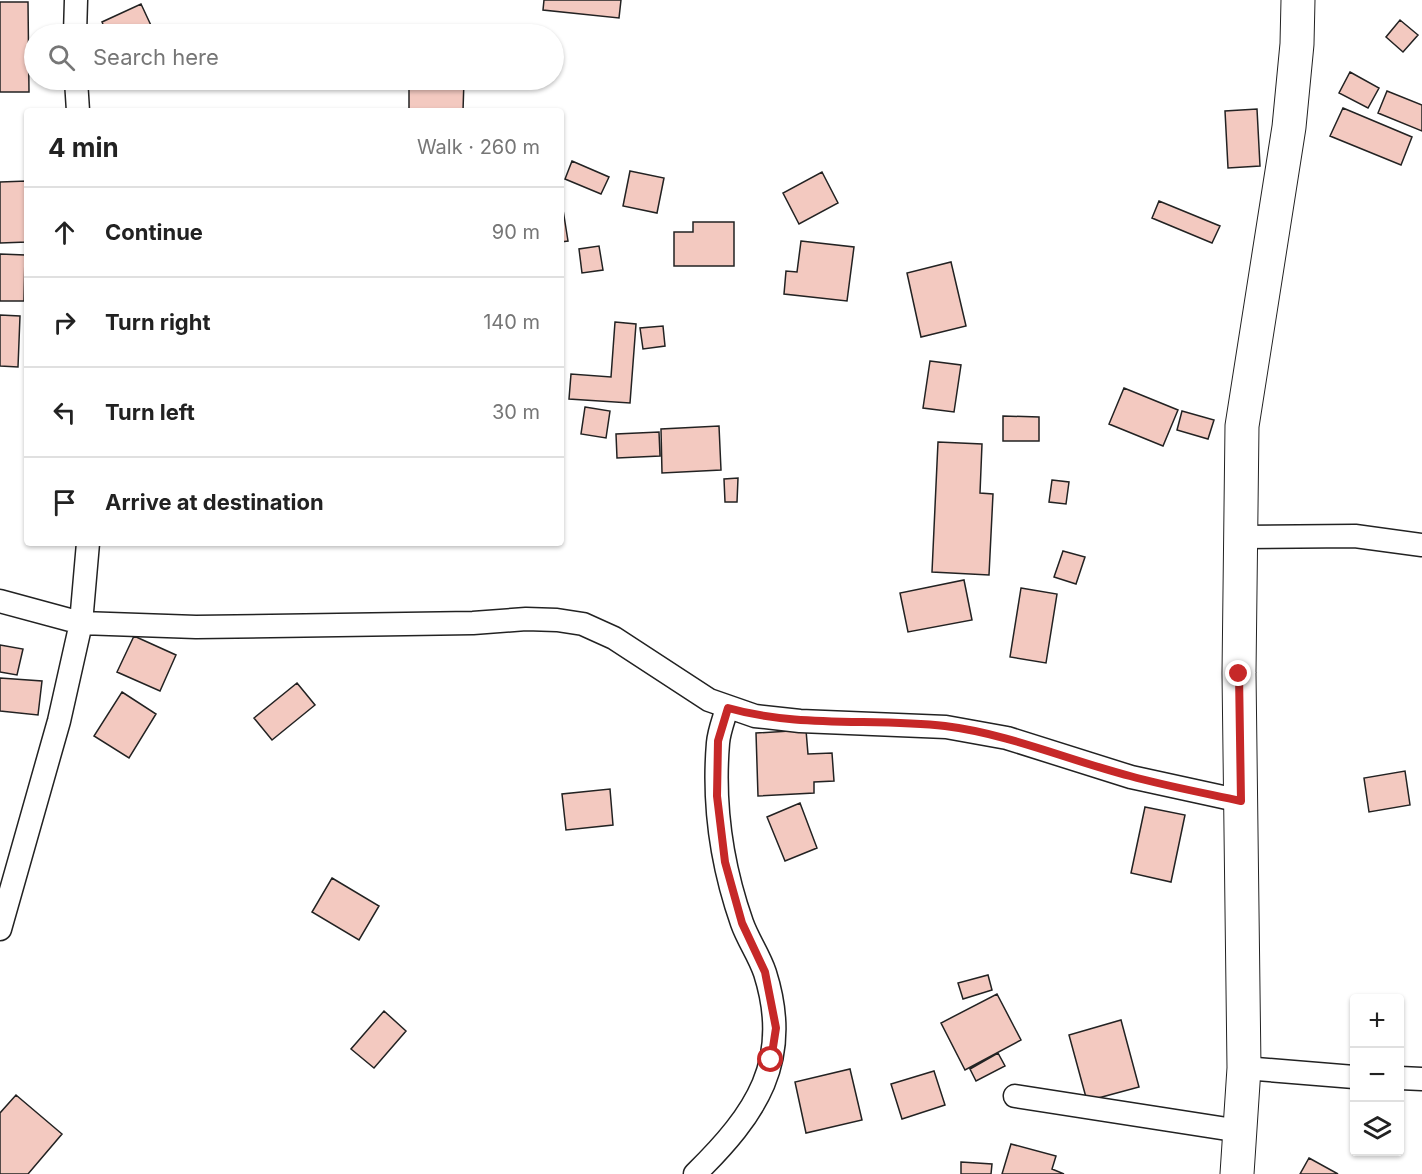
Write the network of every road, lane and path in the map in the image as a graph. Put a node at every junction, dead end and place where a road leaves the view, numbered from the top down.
1 (76, 0) edge
2 (1298, 0) edge
3 (75, 24) edge
4 (77, 90) edge
5 (78, 108) edge
6 (1239, 537) junction
7 (1422, 545) edge
8 (88, 546) edge
9 (0, 601) edge
10 (81, 622) junction
11 (728, 708) junction
12 (1241, 801) junction
13 (0, 929) edge
14 (1244, 1068) junction
15 (1350, 1077) edge
16 (1404, 1078) edge
17 (1422, 1079) edge
18 (1015, 1096) dead end
19 (1240, 1131) junction
20 (695, 1174) edge
21 (1237, 1174) edge

1 - 3 street
2 - 6 street
4 - 5 street
6 - 7 street
6 - 12 street
8 - 10 street
9 - 10 street
10 - 11 street
10 - 13 street
11 - 12 street
11 - 20 street
12 - 14 street
14 - 15 street
14 - 19 street
16 - 17 street
18 - 19 street
19 - 21 street

